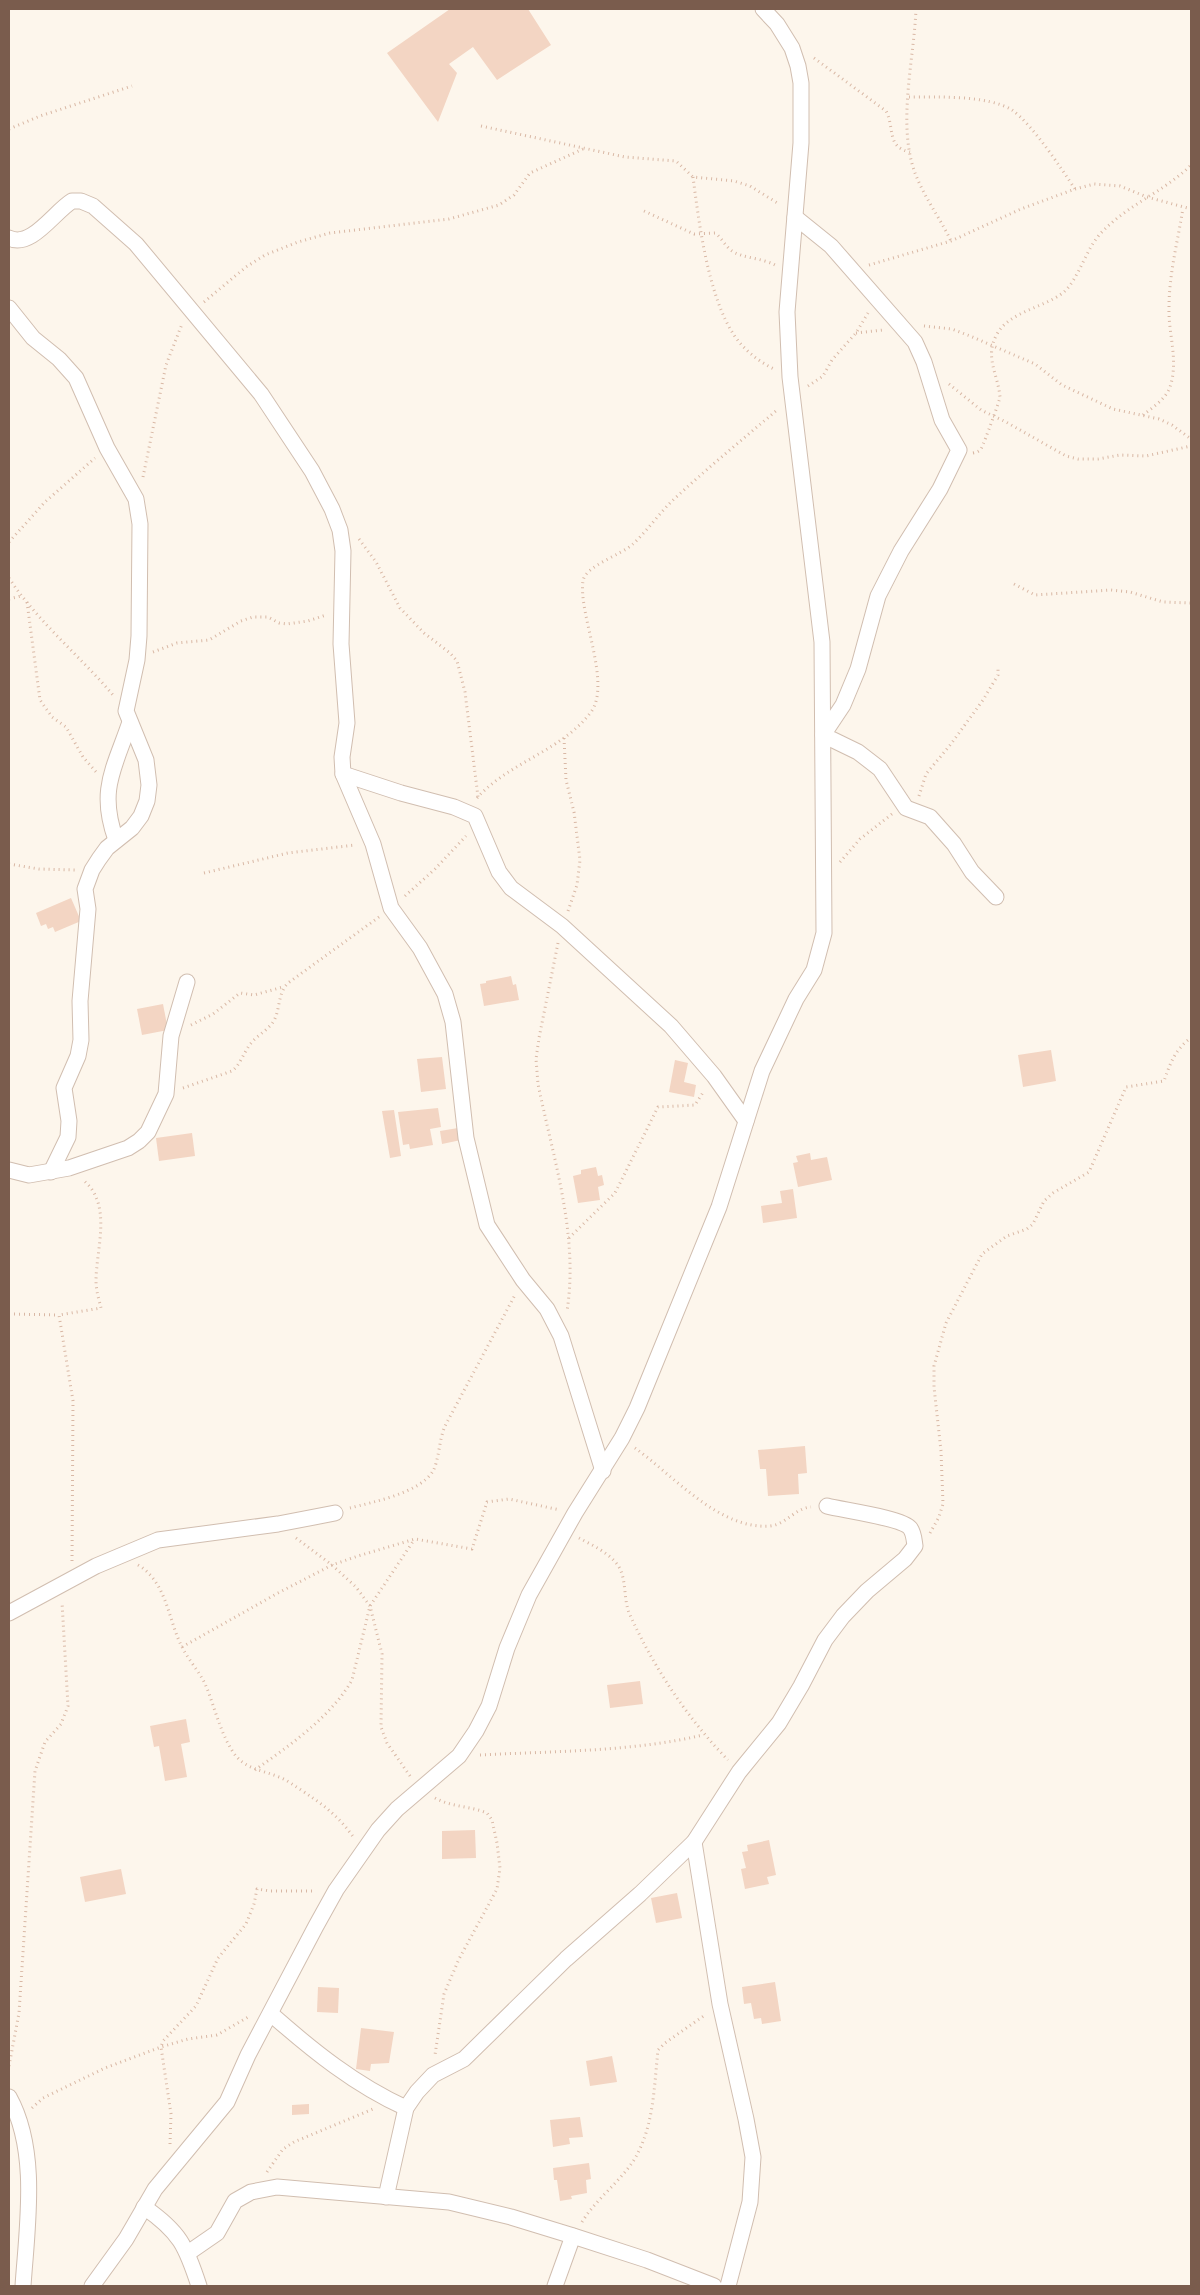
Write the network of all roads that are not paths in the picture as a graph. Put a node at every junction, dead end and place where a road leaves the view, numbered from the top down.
1 (763, 9) edge
2 (795, 216) junction
3 (9, 238) edge
4 (9, 308) edge
5 (128, 717) junction
6 (823, 735) junction
7 (343, 774) junction
8 (116, 840) junction
9 (996, 897) dead end
10 (187, 982) dead end
11 (746, 1121) junction
12 (9, 1170) edge
13 (51, 1172) junction
14 (602, 1471) junction
15 (827, 1506) road end
16 (335, 1513) road end
17 (9, 1613) edge
18 (694, 1842) junction
19 (273, 2009) junction
20 (9, 2097) edge
21 (406, 2108) junction
22 (386, 2196) junction
23 (144, 2207) junction
24 (573, 2236) junction
25 (188, 2253) junction
26 (23, 2286) edge
27 (92, 2286) edge
28 (199, 2286) edge
29 (555, 2286) edge
30 (714, 2286) edge
31 (728, 2286) edge

1 - 2 street
2 - 6 street
2 - 6 street
3 - 7 street
4 - 5 street
5 - 8 street
5 - 8 street
6 - 9 street
6 - 11 street
7 - 11 street
7 - 14 street
8 - 13 street
10 - 13 street
11 - 14 street
12 - 13 street
14 - 19 street
15 - 18 street
16 - 17 street
18 - 21 street
18 - 31 street
19 - 21 street
19 - 23 street
20 - 26 street
21 - 22 street
22 - 24 street
22 - 25 street
23 - 25 street
23 - 27 street
24 - 29 street
24 - 30 street
25 - 28 street

